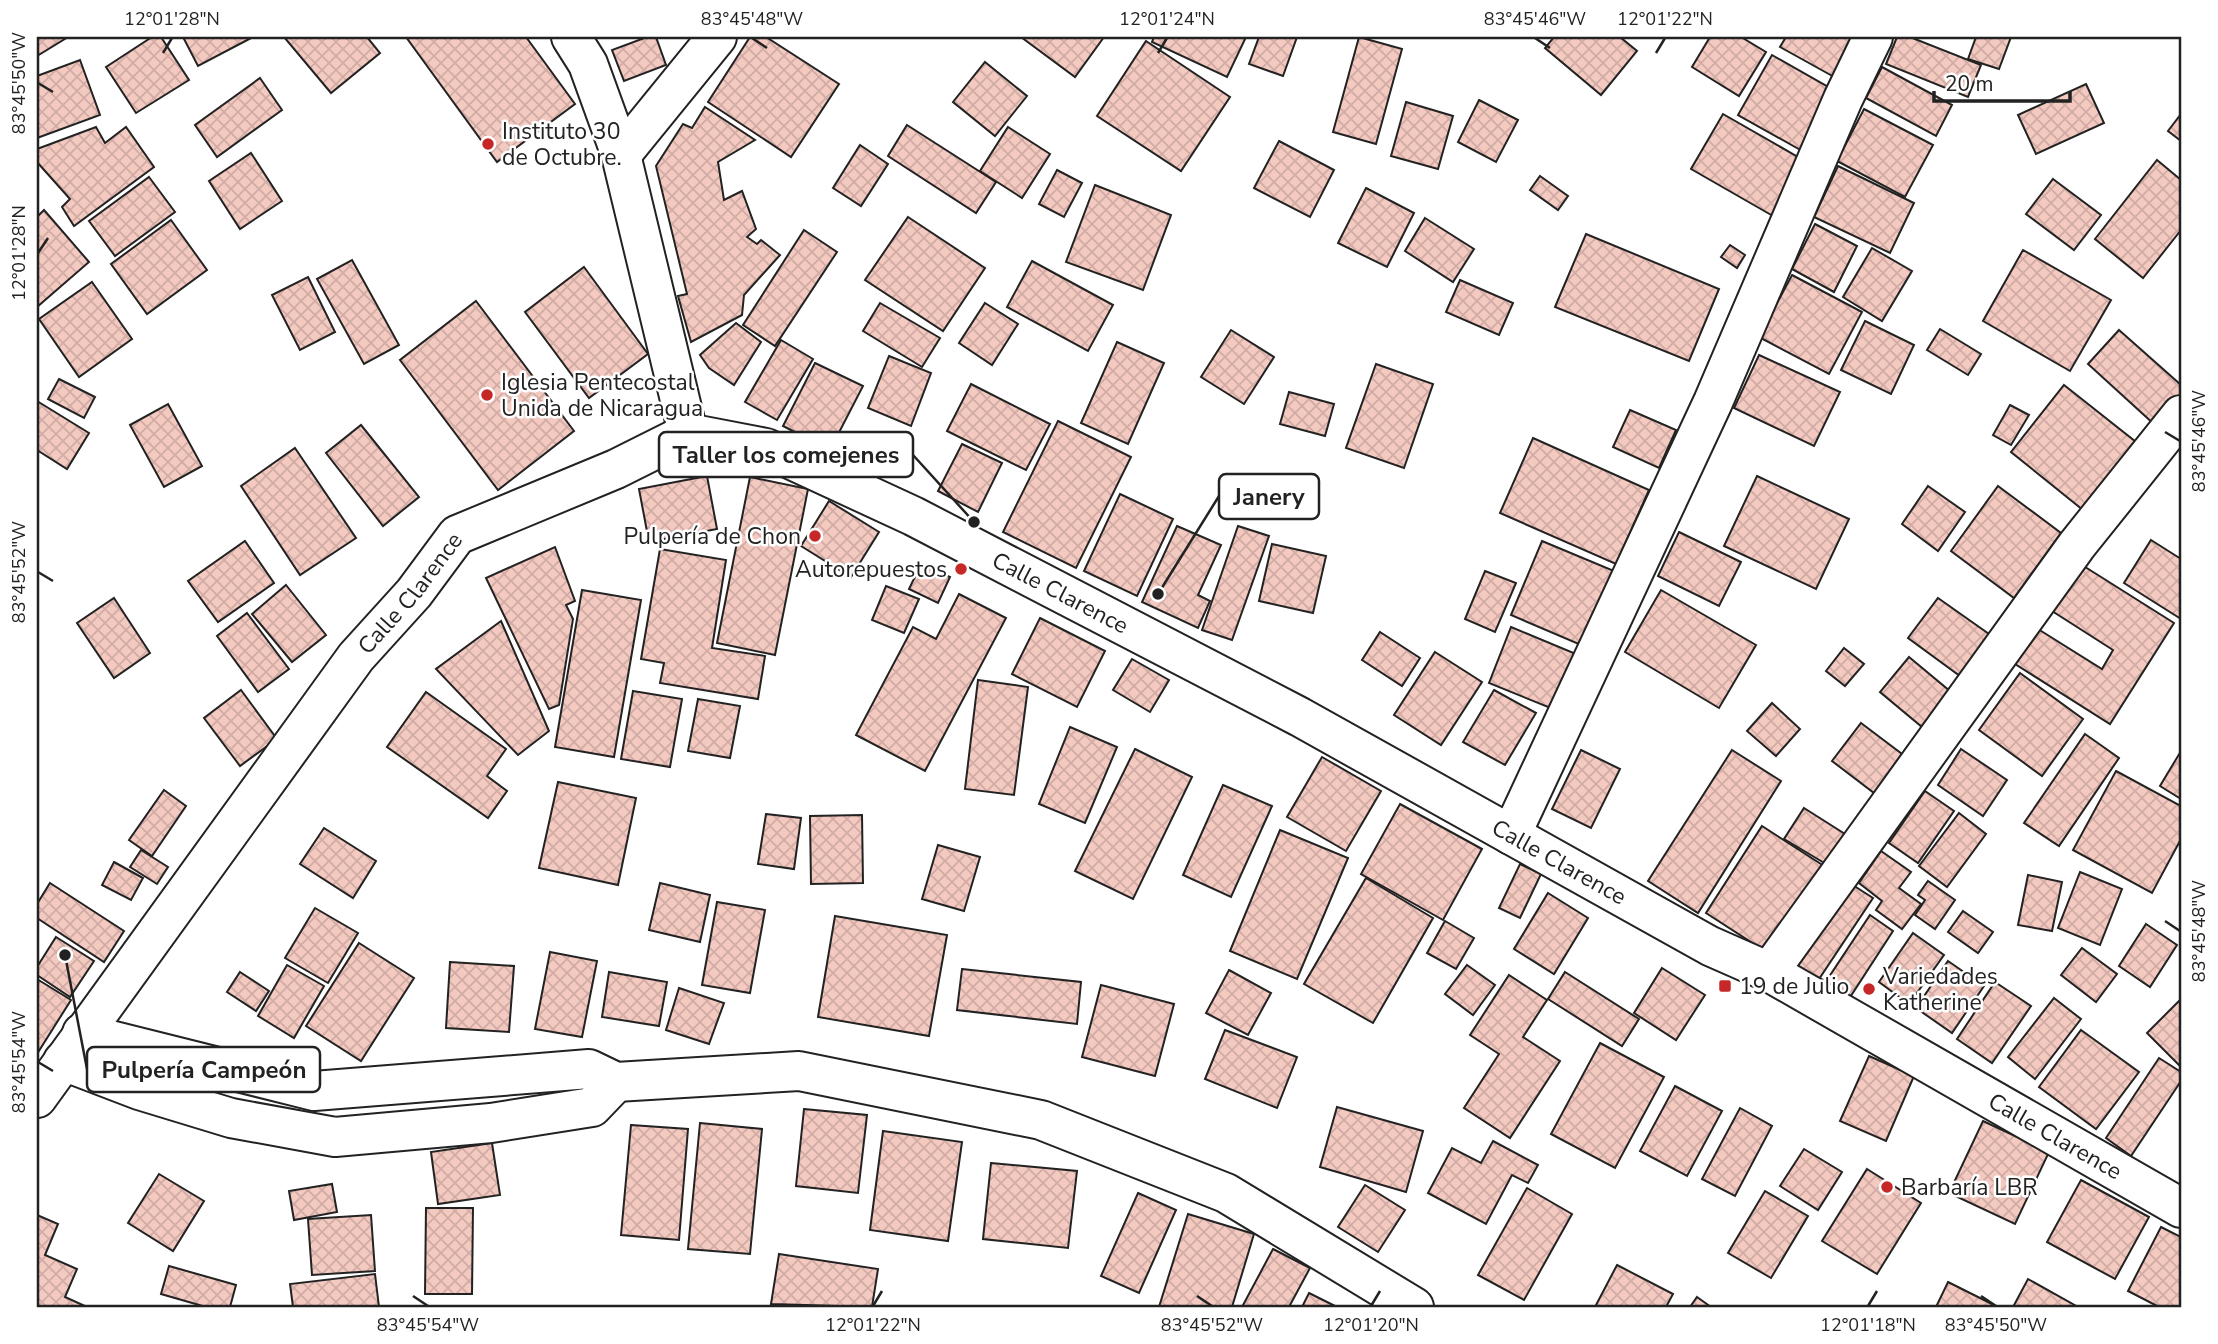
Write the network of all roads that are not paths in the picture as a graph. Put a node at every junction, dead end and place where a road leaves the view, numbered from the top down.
1 (571, 37) edge
2 (717, 37) edge
3 (1872, 37) edge
4 (621, 155) junction
5 (2181, 415) edge
6 (688, 433) junction
7 (1511, 835) junction
8 (1769, 972) junction
9 (73, 1047) junction
10 (37, 1098) edge
11 (2181, 1208) edge
12 (1414, 1307) edge

1 - 4 street
2 - 4 street
3 - 7 street
4 - 6 street
5 - 8 street
6 - 7 street, Calle Clarence
6 - 9 street, Calle Clarence
7 - 8 street, Calle Clarence
8 - 11 street, Calle Clarence
9 - 10 street, Calle Clarence
9 - 12 street

